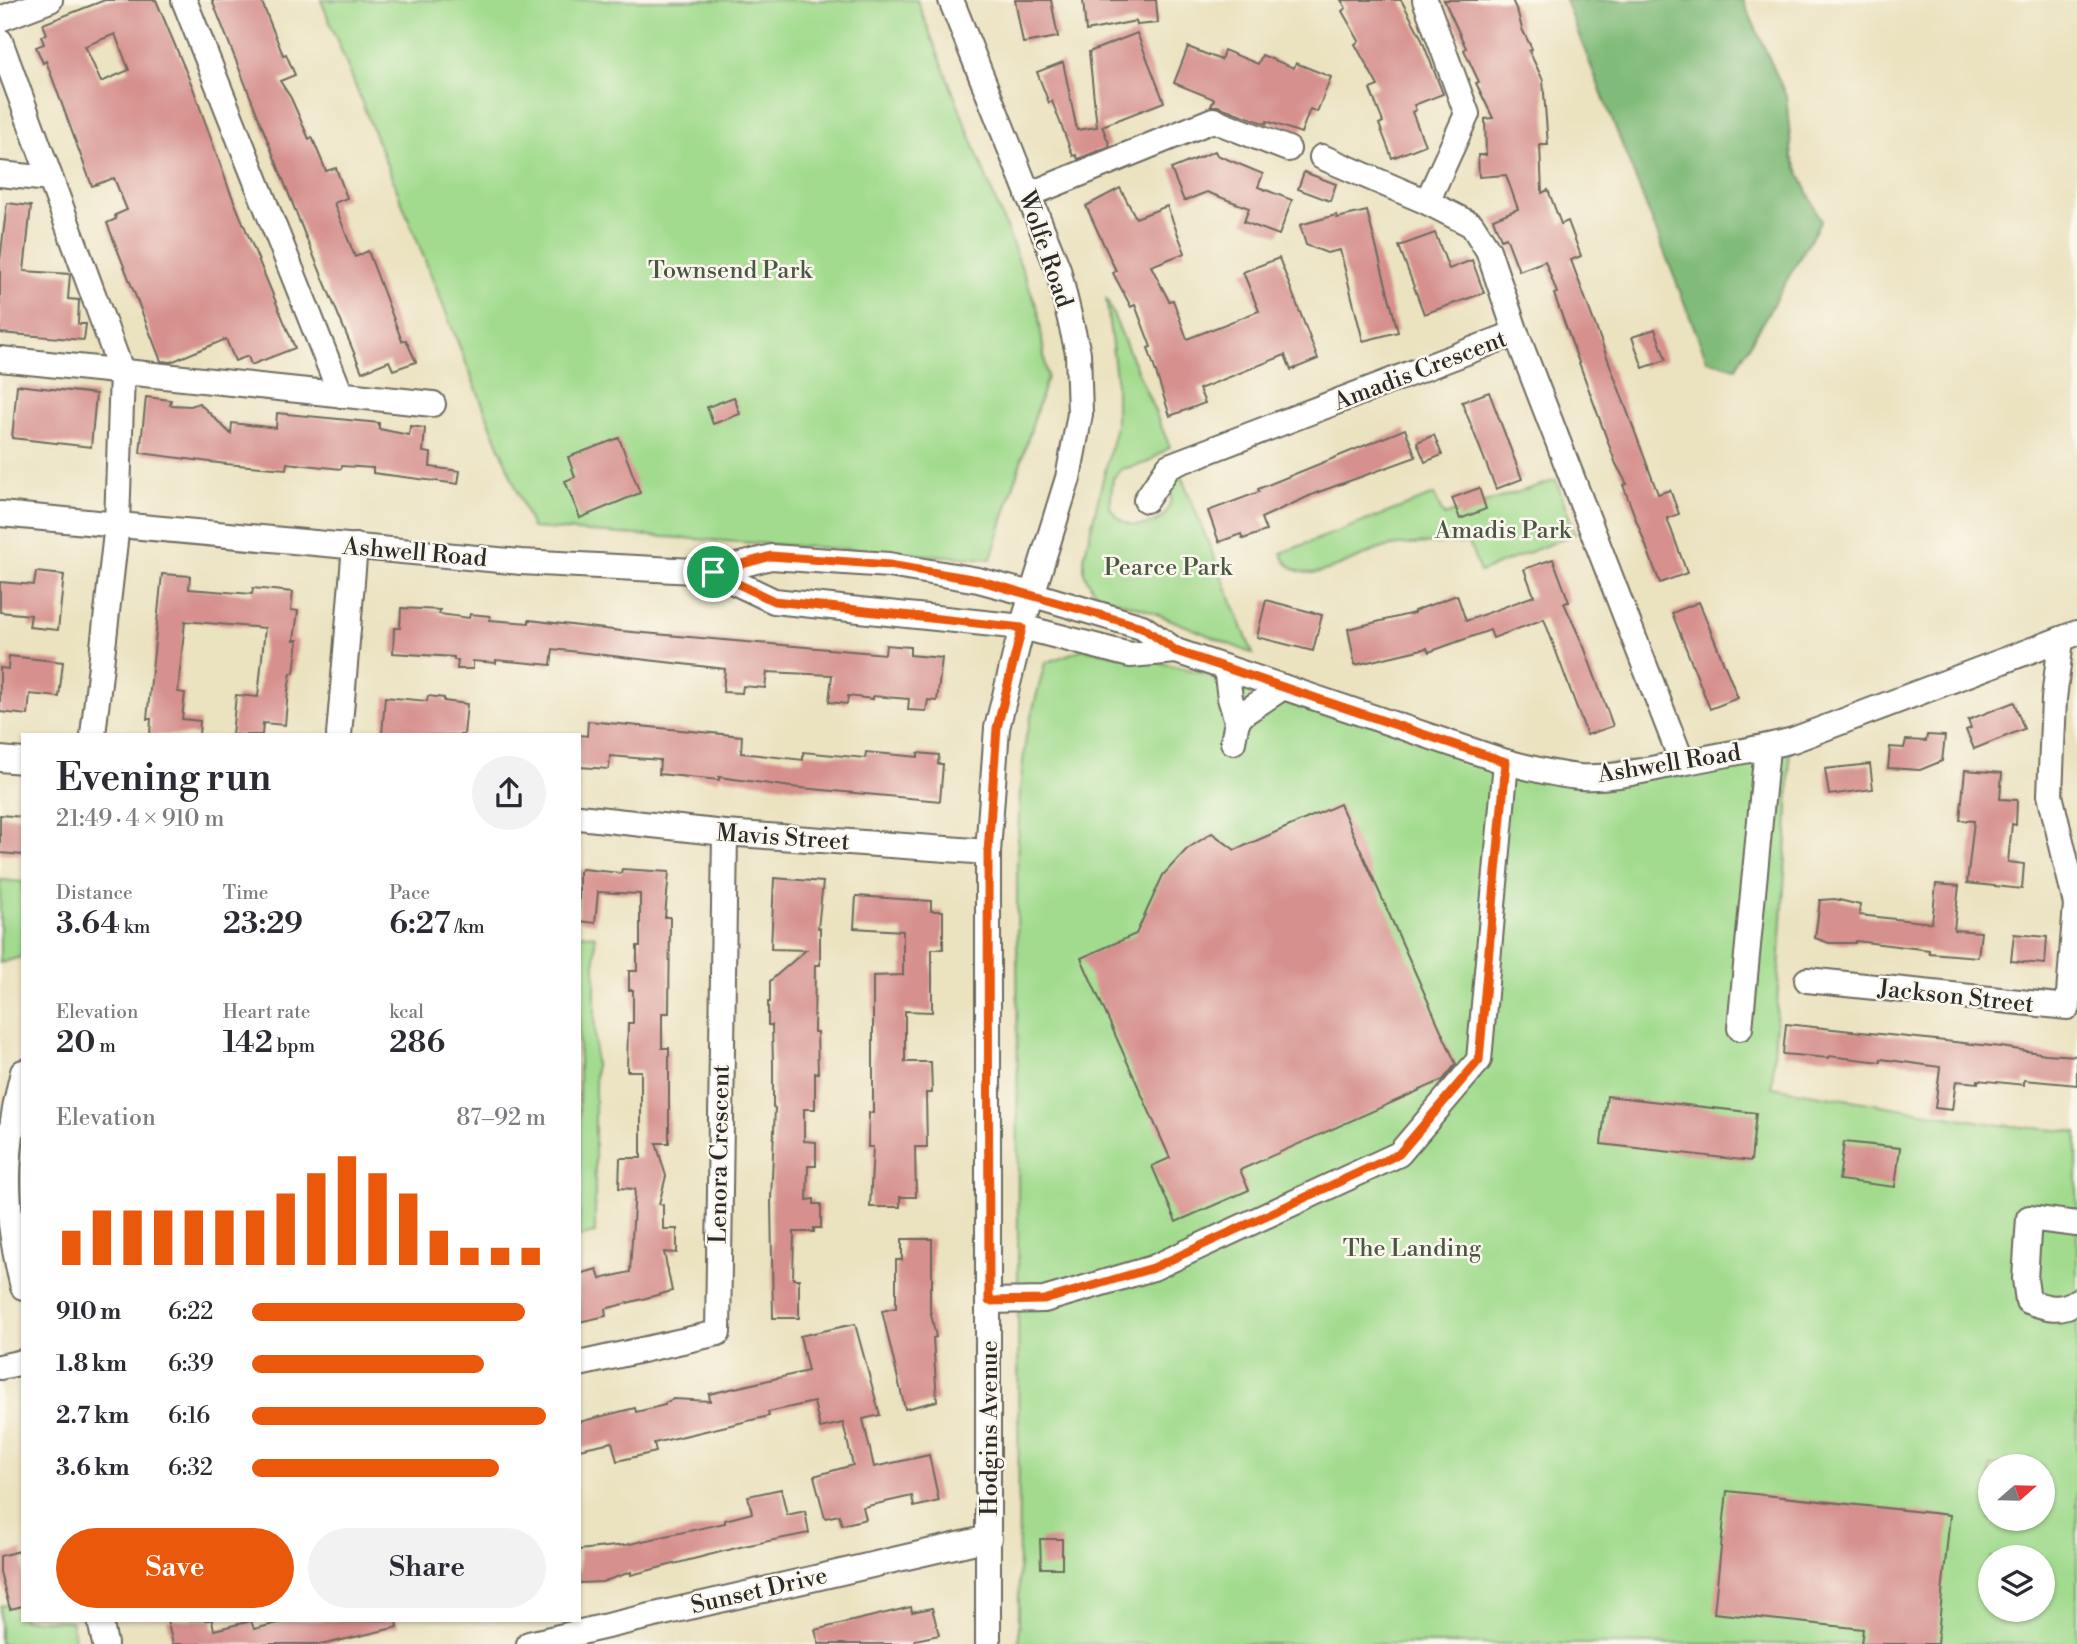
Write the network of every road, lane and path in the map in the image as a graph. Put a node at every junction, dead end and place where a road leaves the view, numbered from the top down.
1 (50, 0) edge
2 (184, 0) edge
3 (951, 0) edge
4 (1424, 0) edge
5 (0, 19) edge
6 (0, 41) edge
7 (1288, 149) dead end
8 (1322, 157) dead end
9 (0, 174) edge
10 (51, 179) junction
11 (1028, 195) junction
12 (1427, 202) junction
13 (1516, 333) junction
14 (0, 359) edge
15 (122, 373) junction
16 (341, 395) junction
17 (433, 404) dead end
18 (1146, 500) dead end
19 (0, 514) edge
20 (117, 524) junction
21 (355, 547) junction
22 (713, 572) junction
23 (1031, 594) junction
24 (1022, 628) junction
25 (2069, 636) edge
26 (1176, 651) junction
27 (1226, 668) junction
28 (1283, 687) junction
29 (93, 733) edge
30 (339, 733) edge
31 (1766, 748) junction
32 (0, 759) edge
33 (21, 761) edge
34 (1506, 762) junction
35 (1682, 762) junction
36 (581, 817) edge
37 (725, 833) junction
38 (988, 852) junction
39 (1807, 980) dead end
40 (1740, 1028) dead end
41 (14, 1086) edge
42 (2077, 1224) edge
43 (21, 1277) edge
44 (989, 1301) junction
45 (2077, 1301) edge
46 (21, 1362) edge
47 (581, 1364) edge
48 (0, 1367) edge
49 (989, 1538) junction
50 (100, 1622) edge
51 (105, 1644) edge
52 (528, 1644) edge
53 (988, 1644) edge

1 - 5 street
2 - 16 street
3 - 11 street, Wolfe Road
4 - 12 street
6 - 10 street
7 - 11 street
8 - 12 street
9 - 10 street
10 - 15 street
11 - 23 street, Wolfe Road
12 - 13 street
13 - 18 street, Amadis Crescent
13 - 35 street, Amadis Crescent
14 - 15 street
15 - 16 street
15 - 20 street
16 - 17 street
19 - 20 street, Ashwell Road
20 - 21 street, Ashwell Road
20 - 29 street
21 - 22 street, Ashwell Road
21 - 30 street
22 - 23 street, Ashwell Road
22 - 24 street, Ashwell Road
23 - 24 street, Wolfe Road
23 - 26 street, Ashwell Road
24 - 26 street, Ashwell Road
24 - 38 street, Hodgins Avenue
25 - 31 street, Ashwell Road
25 - 39 street, Jackson Street
26 - 27 street, Ashwell Road
27 - 28 street, Ashwell Road
27 - 28 street
28 - 34 street, Ashwell Road
31 - 35 street, Ashwell Road
31 - 40 street
32 - 33 street
34 - 35 street, Ashwell Road
34 - 44 street
36 - 37 street, Mavis Street
37 - 38 street, Mavis Street
37 - 47 street, Lenora Crescent
38 - 44 street, Hodgins Avenue
41 - 43 street
42 - 45 street
44 - 49 street, Hodgins Avenue
46 - 48 street
49 - 52 street, Sunset Drive
49 - 53 street, Hodgins Avenue
50 - 51 street

